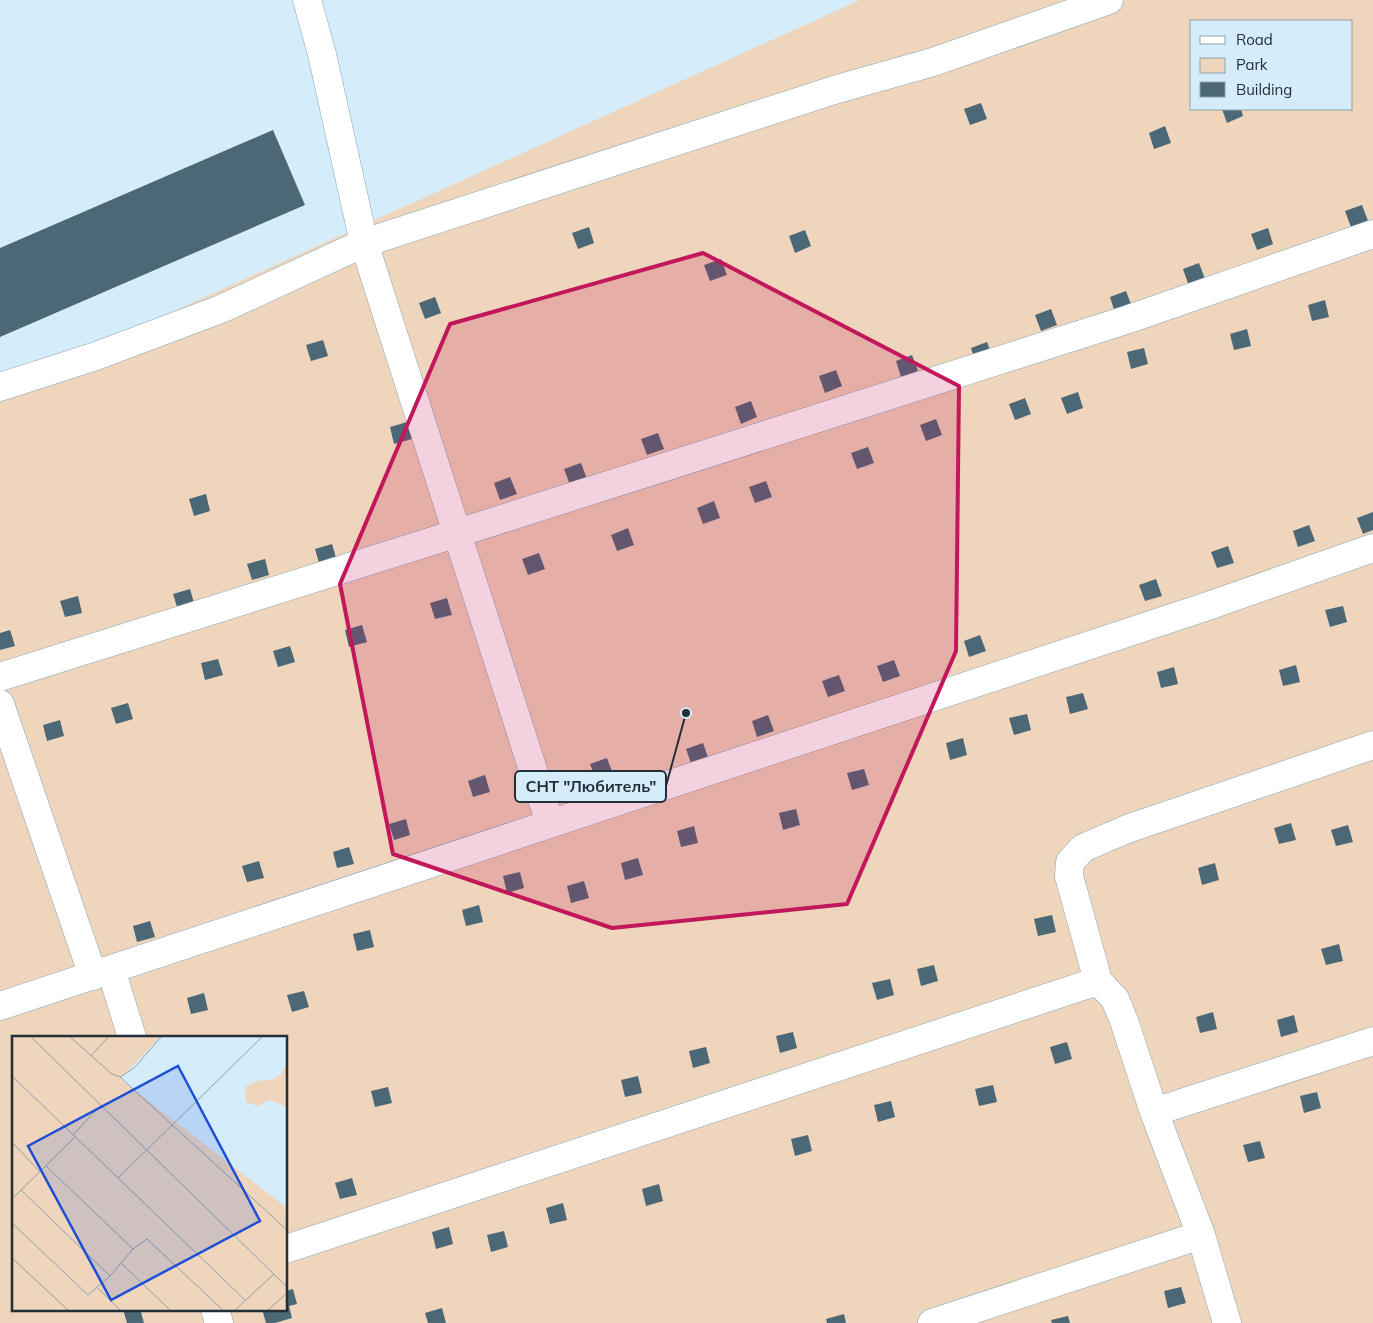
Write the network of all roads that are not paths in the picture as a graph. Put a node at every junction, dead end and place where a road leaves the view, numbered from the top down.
1 (307, 0) edge
2 (1109, 0) edge
3 (1373, 234) edge
4 (364, 243) junction
5 (0, 387) edge
6 (458, 533) junction
7 (1373, 548) edge
8 (0, 677) edge
9 (0, 704) edge
10 (1373, 745) edge
11 (550, 823) junction
12 (102, 973) junction
13 (1098, 981) junction
14 (0, 1006) edge
15 (132, 1036) edge
16 (1373, 1041) edge
17 (1154, 1112) junction
18 (1201, 1235) junction
19 (288, 1247) edge
20 (215, 1310) edge
21 (219, 1323) edge
22 (932, 1323) edge
23 (1227, 1323) edge

1 - 4 street
2 - 4 street
3 - 6 street
4 - 5 street
4 - 6 street
6 - 8 street
6 - 11 street
7 - 11 street
9 - 12 street
10 - 13 street
11 - 12 street
12 - 14 street
12 - 15 street
13 - 17 street
13 - 19 street
16 - 17 street
17 - 18 street
18 - 22 street
18 - 23 street
20 - 21 street

